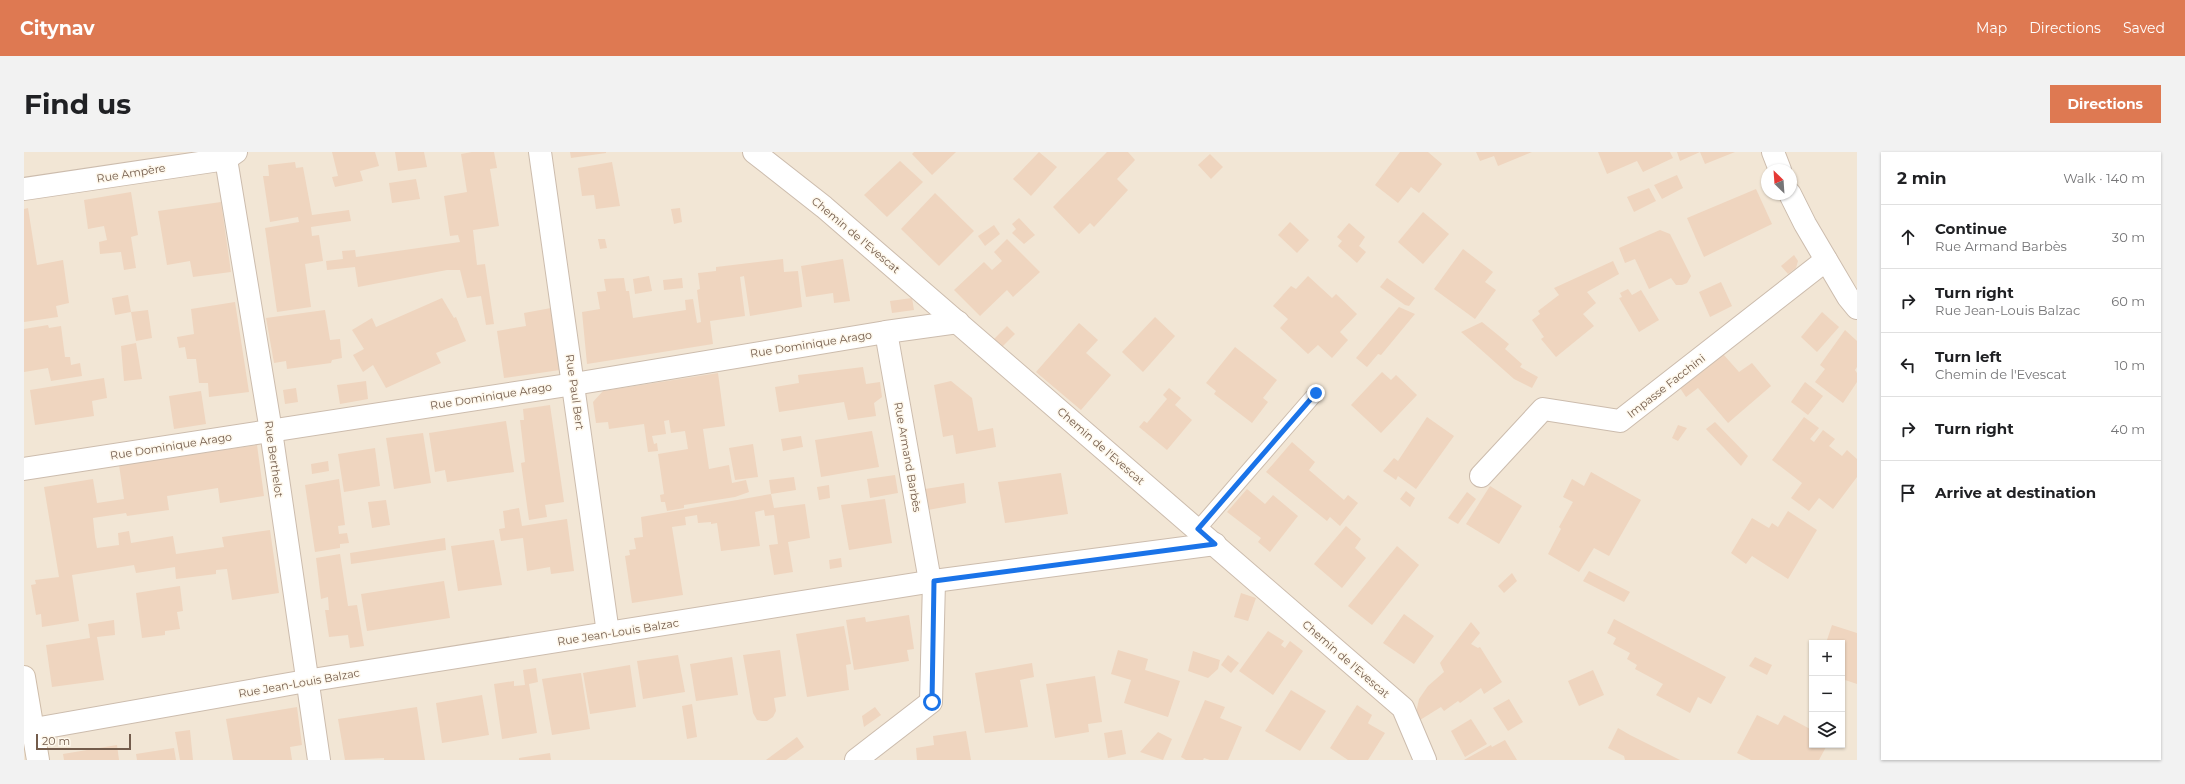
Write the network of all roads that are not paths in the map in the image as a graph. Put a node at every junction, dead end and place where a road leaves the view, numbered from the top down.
1 (540, 152) edge
2 (754, 152) edge
3 (1773, 152) edge
4 (231, 155) edge
5 (1778, 164) edge
6 (24, 189) edge
7 (1793, 200) edge
8 (1826, 260) junction
9 (1857, 308) edge
10 (958, 322) junction
11 (886, 332) junction
12 (574, 384) junction
13 (1316, 393) dead end
14 (271, 431) junction
15 (24, 469) edge
16 (1481, 476) dead end
17 (1198, 529) junction
18 (1215, 544) junction
19 (932, 581) junction
20 (608, 633) junction
21 (24, 677) edge
22 (306, 681) junction
23 (28, 731) edge
24 (38, 760) edge
25 (318, 760) edge
26 (856, 760) edge
27 (1425, 760) edge

1 - 12 street, Rue Paul Bert
2 - 10 street, Chemin de l'Evescat
3 - 5 street
4 - 6 street, Rue Ampère
4 - 14 street, Rue Berthelot
7 - 8 street
8 - 9 street
8 - 16 street, Impasse Facchini
10 - 11 street, Rue Dominique Arago
10 - 17 street, Chemin de l'Evescat
11 - 12 street, Rue Dominique Arago
11 - 19 street, Rue Armand Barbès
12 - 14 street, Rue Dominique Arago
12 - 20 street, Rue Paul Bert
13 - 17 lane
14 - 15 street, Rue Dominique Arago
14 - 22 street, Rue Berthelot
17 - 18 street, Chemin de l'Evescat
18 - 19 street, Rue Jean-Louis Balzac
18 - 27 street, Chemin de l'Evescat
19 - 20 street, Rue Jean-Louis Balzac
19 - 26 street, Rue Armand Barbès
20 - 22 street, Rue Jean-Louis Balzac
21 - 23 street
22 - 23 street, Rue Jean-Louis Balzac
22 - 25 street, Rue Berthelot
23 - 24 street

